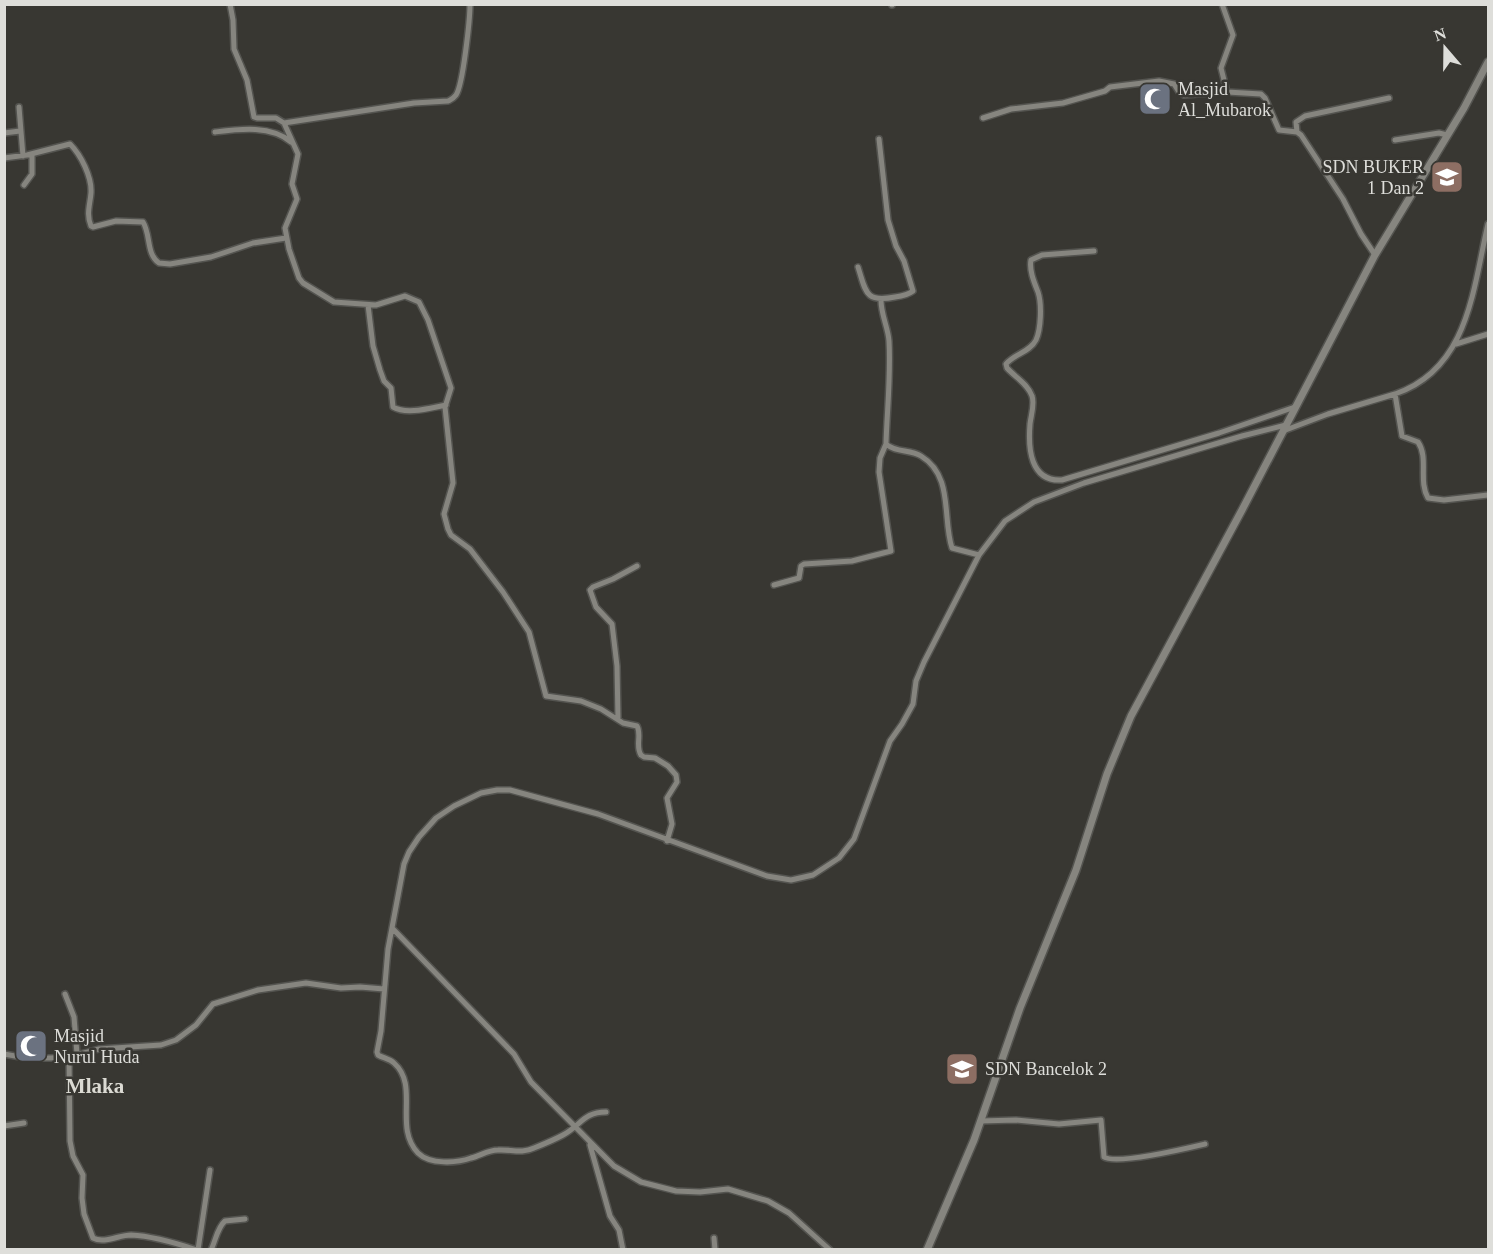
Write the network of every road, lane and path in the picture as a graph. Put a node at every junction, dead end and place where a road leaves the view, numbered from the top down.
1 (230, 4) edge
2 (470, 4) edge
3 (1222, 4) edge
4 (1488, 62) edge
5 (1227, 92) junction
6 (1389, 98) dead end
7 (19, 107) dead end
8 (983, 118) dead end
9 (284, 123) junction
10 (20, 131) junction
11 (215, 132) dead end
12 (1297, 132) junction
13 (4, 134) edge
14 (1447, 135) junction
15 (879, 139) dead end
16 (1395, 140) dead end
17 (294, 144) junction
18 (32, 154) junction
19 (23, 156) junction
20 (4, 158) edge
21 (24, 185) dead end
22 (1488, 224) edge
23 (286, 238) junction
24 (1094, 251) dead end
25 (1375, 255) junction
26 (858, 267) dead end
27 (881, 300) junction
28 (368, 304) junction
29 (1488, 334) edge
30 (1455, 344) junction
31 (1395, 393) junction
32 (446, 405) junction
33 (1294, 410) junction
34 (1286, 426) junction
35 (886, 444) junction
36 (1488, 495) edge
37 (977, 555) junction
38 (637, 566) dead end
39 (774, 585) dead end
40 (618, 719) junction
41 (668, 836) junction
42 (393, 929) junction
43 (382, 989) junction
44 (65, 994) dead end
45 (4, 1053) edge
46 (77, 1054) junction
47 (69, 1057) junction
48 (606, 1112) dead end
49 (980, 1121) junction
50 (24, 1123) dead end
51 (4, 1126) edge
52 (575, 1127) junction
53 (590, 1143) junction
54 (1205, 1144) dead end
55 (210, 1170) dead end
56 (245, 1219) dead end
57 (714, 1238) dead end
58 (197, 1249) edge
59 (211, 1250) edge
60 (622, 1250) edge
61 (715, 1250) edge
62 (830, 1250) edge
63 (927, 1250) edge

1 - 9 street
2 - 9 street
3 - 5 street
4 - 14 street
5 - 8 street
5 - 12 street
6 - 12 street
7 - 10 street
9 - 17 street
10 - 13 street
10 - 19 street
11 - 17 street
12 - 25 street
14 - 16 street
14 - 25 street
15 - 27 street
17 - 23 street
18 - 19 street
18 - 21 street
18 - 23 street
19 - 20 street
22 - 30 street
23 - 28 street
24 - 33 street
25 - 33 street
26 - 27 street
27 - 35 street
28 - 32 street
28 - 32 street
29 - 30 street
30 - 31 street
31 - 34 street
31 - 36 street
32 - 40 street
33 - 34 street
34 - 37 street
34 - 49 street
35 - 37 street
35 - 39 street
37 - 41 street
38 - 40 street
40 - 41 street
41 - 42 street
42 - 43 street
42 - 52 street
43 - 46 street
43 - 52 street
44 - 46 street
45 - 47 street
46 - 47 street
47 - 58 street
48 - 52 street
49 - 54 street
49 - 63 street
50 - 51 street
52 - 53 street
53 - 60 street
53 - 62 street
55 - 58 street
56 - 59 street
57 - 61 street

